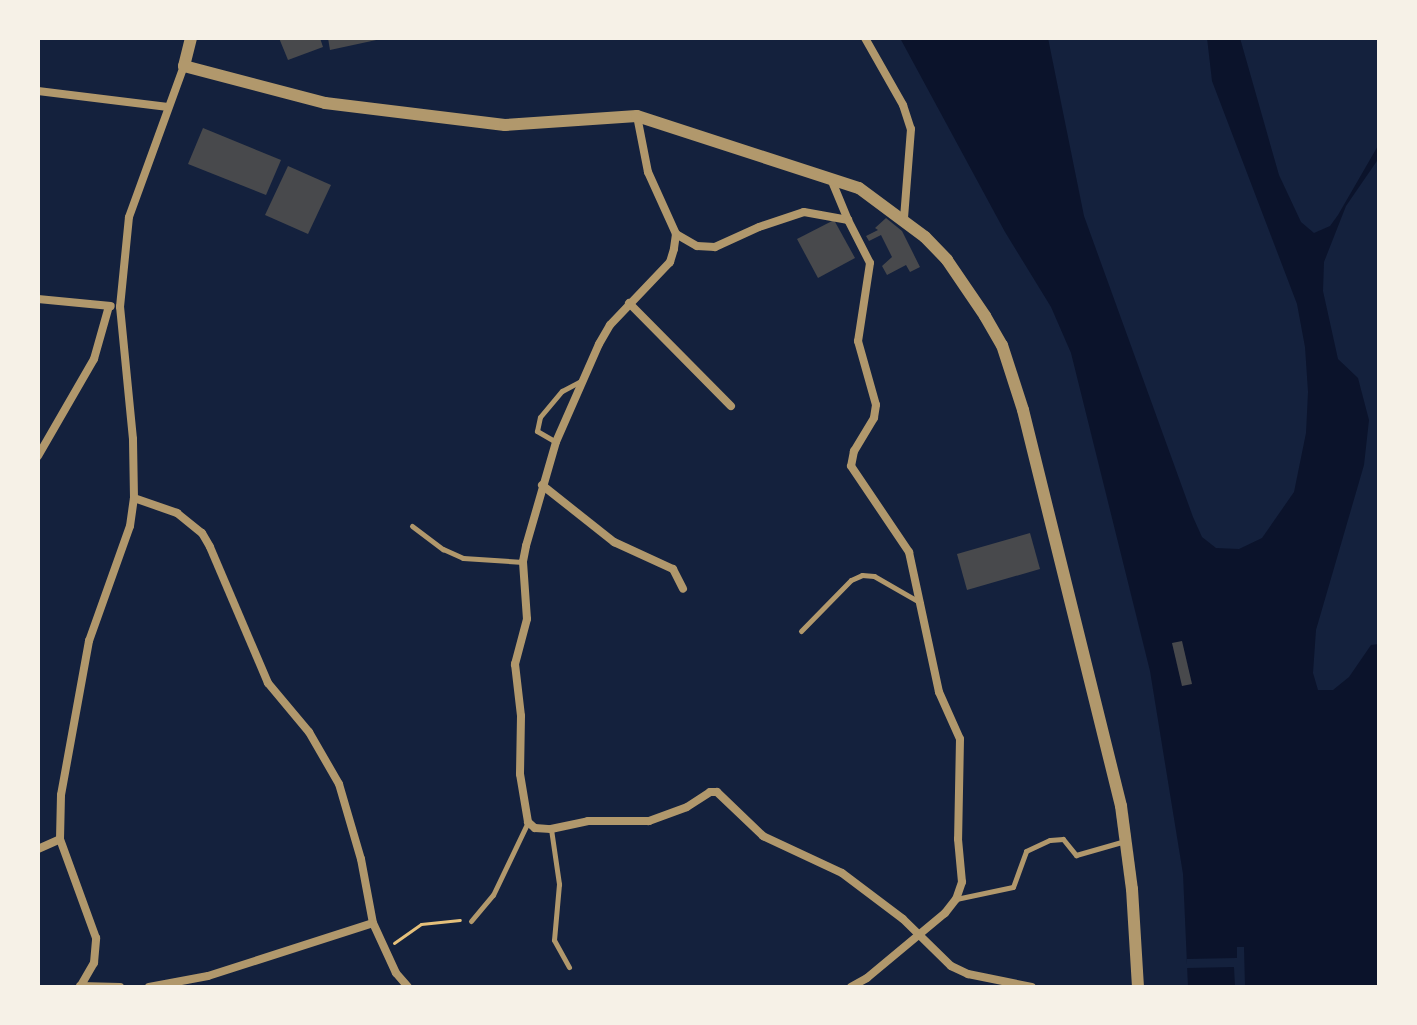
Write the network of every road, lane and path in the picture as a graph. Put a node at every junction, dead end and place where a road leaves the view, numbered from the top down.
1 (191, 38) edge
2 (865, 38) edge
3 (184, 66) junction
4 (38, 91) edge
5 (168, 107) junction
6 (637, 116) junction
7 (831, 179) junction
8 (904, 218) junction
9 (848, 220) junction
10 (676, 234) junction
11 (38, 299) edge
12 (629, 303) junction
13 (109, 306) junction
14 (120, 307) junction
15 (582, 380) junction
16 (731, 406) dead end
17 (556, 442) junction
18 (38, 456) edge
19 (542, 485) junction
20 (134, 498) junction
21 (412, 526) dead end
22 (523, 562) junction
23 (683, 589) dead end
24 (922, 603) junction
25 (801, 631) dead end
26 (528, 822) junction
27 (551, 829) junction
28 (60, 839) junction
29 (1126, 841) junction
30 (38, 849) edge
31 (956, 899) junction
32 (471, 921) joint
33 (373, 923) junction
34 (921, 935) junction
35 (384, 950) junction
36 (569, 967) dead end
37 (208, 976) junction
38 (80, 987) edge
39 (120, 987) edge
40 (149, 987) edge
41 (208, 987) edge
42 (408, 987) edge
43 (851, 987) edge
44 (1032, 987) edge
45 (1138, 987) edge

1 - 3 street
2 - 8 street
3 - 5 street
3 - 6 street
4 - 5 street
5 - 14 street
6 - 7 street
6 - 10 street
7 - 8 street
7 - 9 street
8 - 29 street
9 - 10 street
9 - 24 street
10 - 12 street
11 - 13 street
12 - 15 street
12 - 16 street
13 - 14 street
13 - 18 street
14 - 20 street
15 - 17 street
15 - 17 lane
17 - 19 street
19 - 22 street
19 - 23 street
20 - 28 street
20 - 33 street
21 - 22 lane
22 - 26 street
24 - 25 lane
24 - 31 street
26 - 27 street
26 - 32 lane
27 - 34 street
27 - 36 lane
28 - 30 street
28 - 38 street
29 - 31 lane
29 - 45 street
31 - 34 street
32 - 35 path
33 - 35 street
33 - 37 street
34 - 43 street
34 - 44 street
35 - 42 street
37 - 40 street
37 - 41 street
38 - 39 street

